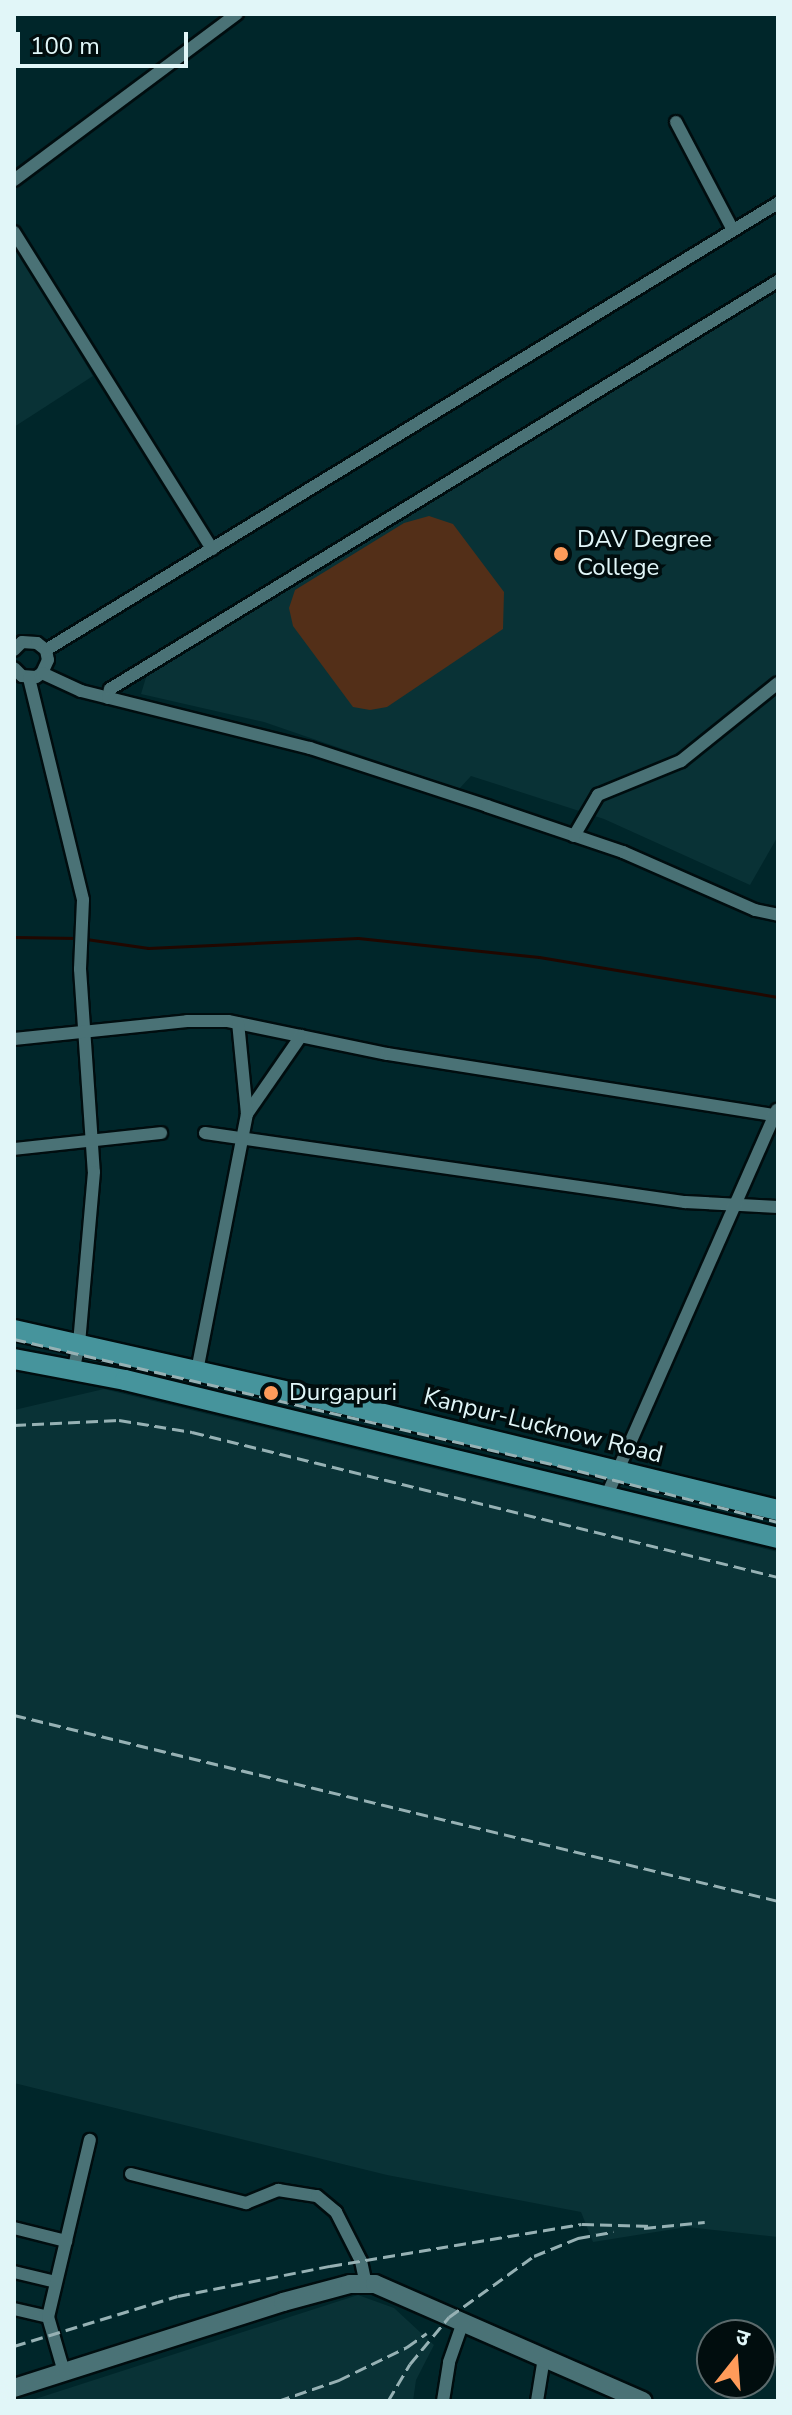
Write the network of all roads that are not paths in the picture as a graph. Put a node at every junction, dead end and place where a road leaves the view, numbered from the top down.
1 (237, 14) edge
2 (676, 122) dead end
3 (14, 180) edge
4 (778, 203) edge
5 (733, 230) junction
6 (14, 232) edge
7 (778, 281) edge
8 (212, 549) junction
9 (16, 643) edge
10 (46, 650) junction
11 (14, 668) edge
12 (42, 673) junction
13 (29, 678) junction
14 (778, 683) edge
15 (108, 698) junction
16 (574, 836) junction
17 (778, 915) edge
18 (238, 1023) junction
19 (86, 1032) junction
20 (301, 1036) junction
21 (14, 1039) edge
22 (777, 1112) edge
23 (247, 1114) junction
24 (161, 1133) dead end
25 (205, 1133) dead end
26 (243, 1138) junction
27 (94, 1141) junction
28 (14, 1149) edge
29 (737, 1202) junction
30 (778, 1207) edge
31 (14, 1330) edge
32 (79, 1344) junction
33 (14, 1359) edge
34 (197, 1371) junction
35 (73, 1372) junction
36 (618, 1471) junction
37 (607, 1495) junction
38 (778, 1510) edge
39 (778, 1538) edge
40 (90, 2140) dead end
41 (131, 2174) dead end
42 (14, 2228) edge
43 (66, 2241) junction
44 (14, 2272) edge
45 (56, 2282) junction
46 (366, 2284) junction
47 (14, 2309) edge
48 (48, 2317) junction
49 (463, 2322) junction
50 (544, 2358) junction
51 (64, 2372) junction
52 (14, 2388) edge
53 (443, 2401) edge
54 (537, 2401) edge
55 (643, 2401) edge

1 - 3 street
2 - 5 street
4 - 5 street
5 - 8 street
6 - 8 street
7 - 15 street
8 - 10 street
9 - 10 street
10 - 12 street
11 - 13 street
12 - 13 street
12 - 15 street
13 - 19 street
14 - 16 street
15 - 16 street
16 - 17 street
18 - 19 street
18 - 20 street
18 - 23 street
19 - 21 street
19 - 27 street
20 - 22 street
20 - 23 street
22 - 29 street
23 - 26 street
24 - 27 street
25 - 26 street
26 - 29 street
26 - 34 street
27 - 28 street
27 - 32 street
29 - 30 street
29 - 36 street
31 - 32 main road, Kanpur-Lucknow Road
32 - 34 main road, Kanpur-Lucknow Road
32 - 35 street
33 - 35 main road
34 - 36 main road, Kanpur-Lucknow Road
35 - 37 main road
36 - 37 street
36 - 38 main road, Kanpur-Lucknow Road
37 - 39 main road
40 - 43 street
41 - 46 street
42 - 43 street
43 - 45 street
44 - 45 street
45 - 48 street
46 - 49 street
46 - 51 street
47 - 48 street
48 - 51 street
49 - 50 street
49 - 53 street
50 - 54 street
50 - 55 street
51 - 52 street

